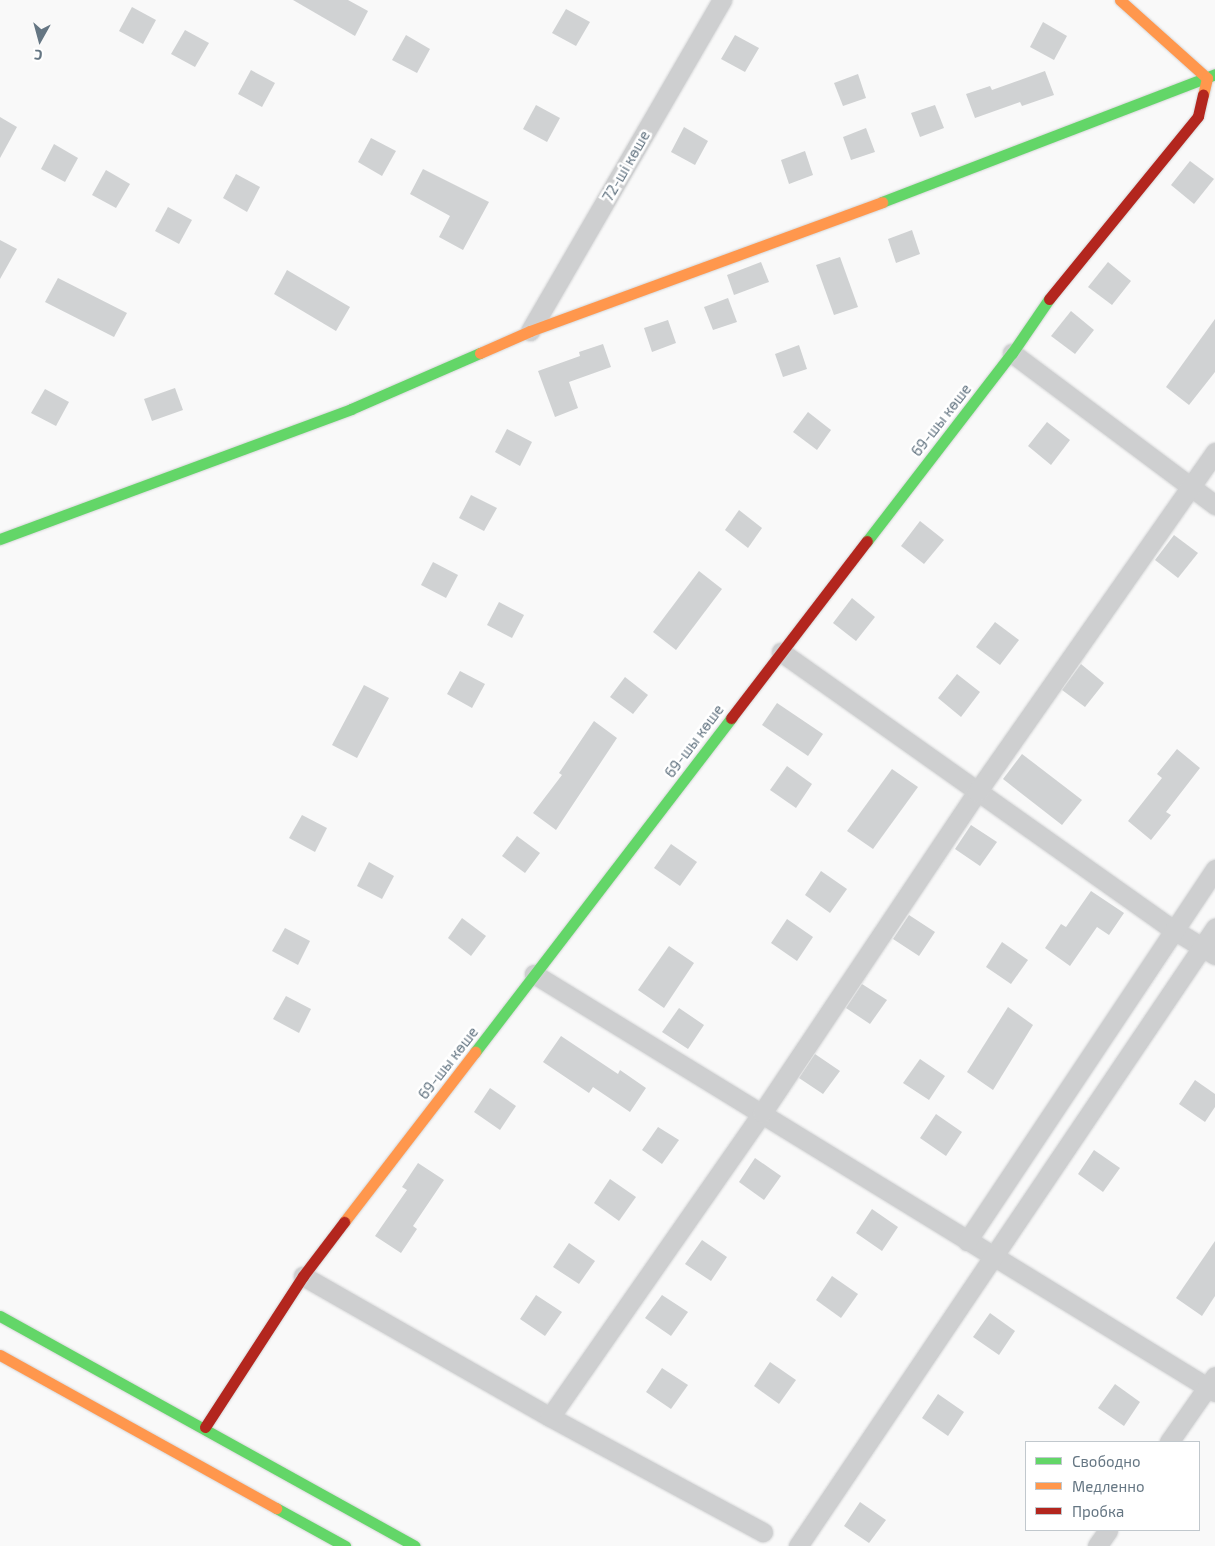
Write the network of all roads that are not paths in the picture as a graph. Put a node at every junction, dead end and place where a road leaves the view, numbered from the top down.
1 (722, 0) edge
2 (1120, 0) edge
3 (1211, 76) edge
4 (530, 331) junction
5 (1012, 353) junction
6 (1215, 452) edge
7 (1191, 487) junction
8 (1215, 505) edge
9 (0, 539) edge
10 (781, 652) junction
11 (977, 792) junction
12 (1215, 869) edge
13 (1215, 928) edge
14 (1174, 930) junction
15 (1209, 951) edge
16 (534, 974) junction
17 (762, 1113) junction
18 (967, 1241) junction
19 (991, 1256) junction
20 (304, 1276) junction
21 (0, 1316) edge
22 (0, 1355) edge
23 (1212, 1385) edge
24 (550, 1417) junction
25 (205, 1428) junction
26 (1170, 1441) edge
27 (1107, 1531) edge
28 (763, 1532) dead end
29 (345, 1546) edge
30 (415, 1546) edge
31 (798, 1546) edge
32 (1097, 1546) edge

1 - 4 street, 72-ші көше
2 - 3 main road
3 - 4 main road
3 - 5 main road, 69-шы көше
4 - 9 main road
5 - 7 street
5 - 10 main road, 69-шы көше
6 - 7 street
7 - 8 street
7 - 11 street
10 - 11 street
10 - 16 main road, 69-шы көше
11 - 14 street
11 - 17 street
12 - 14 street
13 - 15 street
14 - 15 street
14 - 18 street
15 - 19 street
16 - 17 street
16 - 20 main road, 69-шы көше
17 - 18 street
17 - 24 street
18 - 19 street
19 - 23 street
19 - 31 street
20 - 24 street
20 - 25 main road, 69-шы көше
21 - 25 main road
22 - 29 main road
23 - 26 street
24 - 28 street
25 - 30 main road
27 - 32 street

